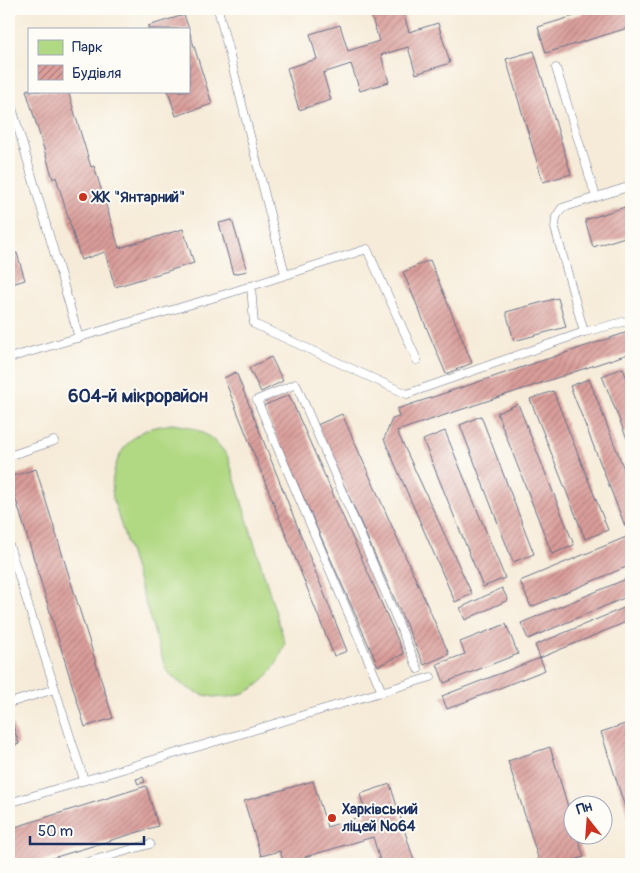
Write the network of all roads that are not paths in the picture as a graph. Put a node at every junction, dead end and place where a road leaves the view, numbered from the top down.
1 (218, 9) edge
2 (556, 68) dead end
3 (9, 97) edge
4 (631, 186) edge
5 (596, 197) junction
6 (285, 274) junction
7 (251, 286) junction
8 (631, 320) edge
9 (584, 332) junction
10 (79, 338) junction
11 (9, 358) edge
12 (417, 360) dead end
13 (54, 441) dead end
14 (9, 456) edge
15 (9, 545) edge
16 (418, 669) dead end
17 (432, 677) dead end
18 (54, 689) junction
19 (382, 692) junction
20 (9, 703) edge
21 (84, 780) junction
22 (9, 803) edge
23 (150, 844) dead end
24 (81, 864) edge

1 - 6 lane
2 - 5 lane
3 - 10 lane
4 - 5 lane
5 - 9 lane
6 - 7 lane
6 - 12 lane
7 - 9 lane
7 - 10 lane
8 - 9 lane
10 - 11 lane
13 - 14 lane
15 - 18 lane
16 - 19 lane
17 - 19 lane
18 - 20 lane
18 - 21 lane
19 - 21 lane
21 - 22 lane
23 - 24 lane

